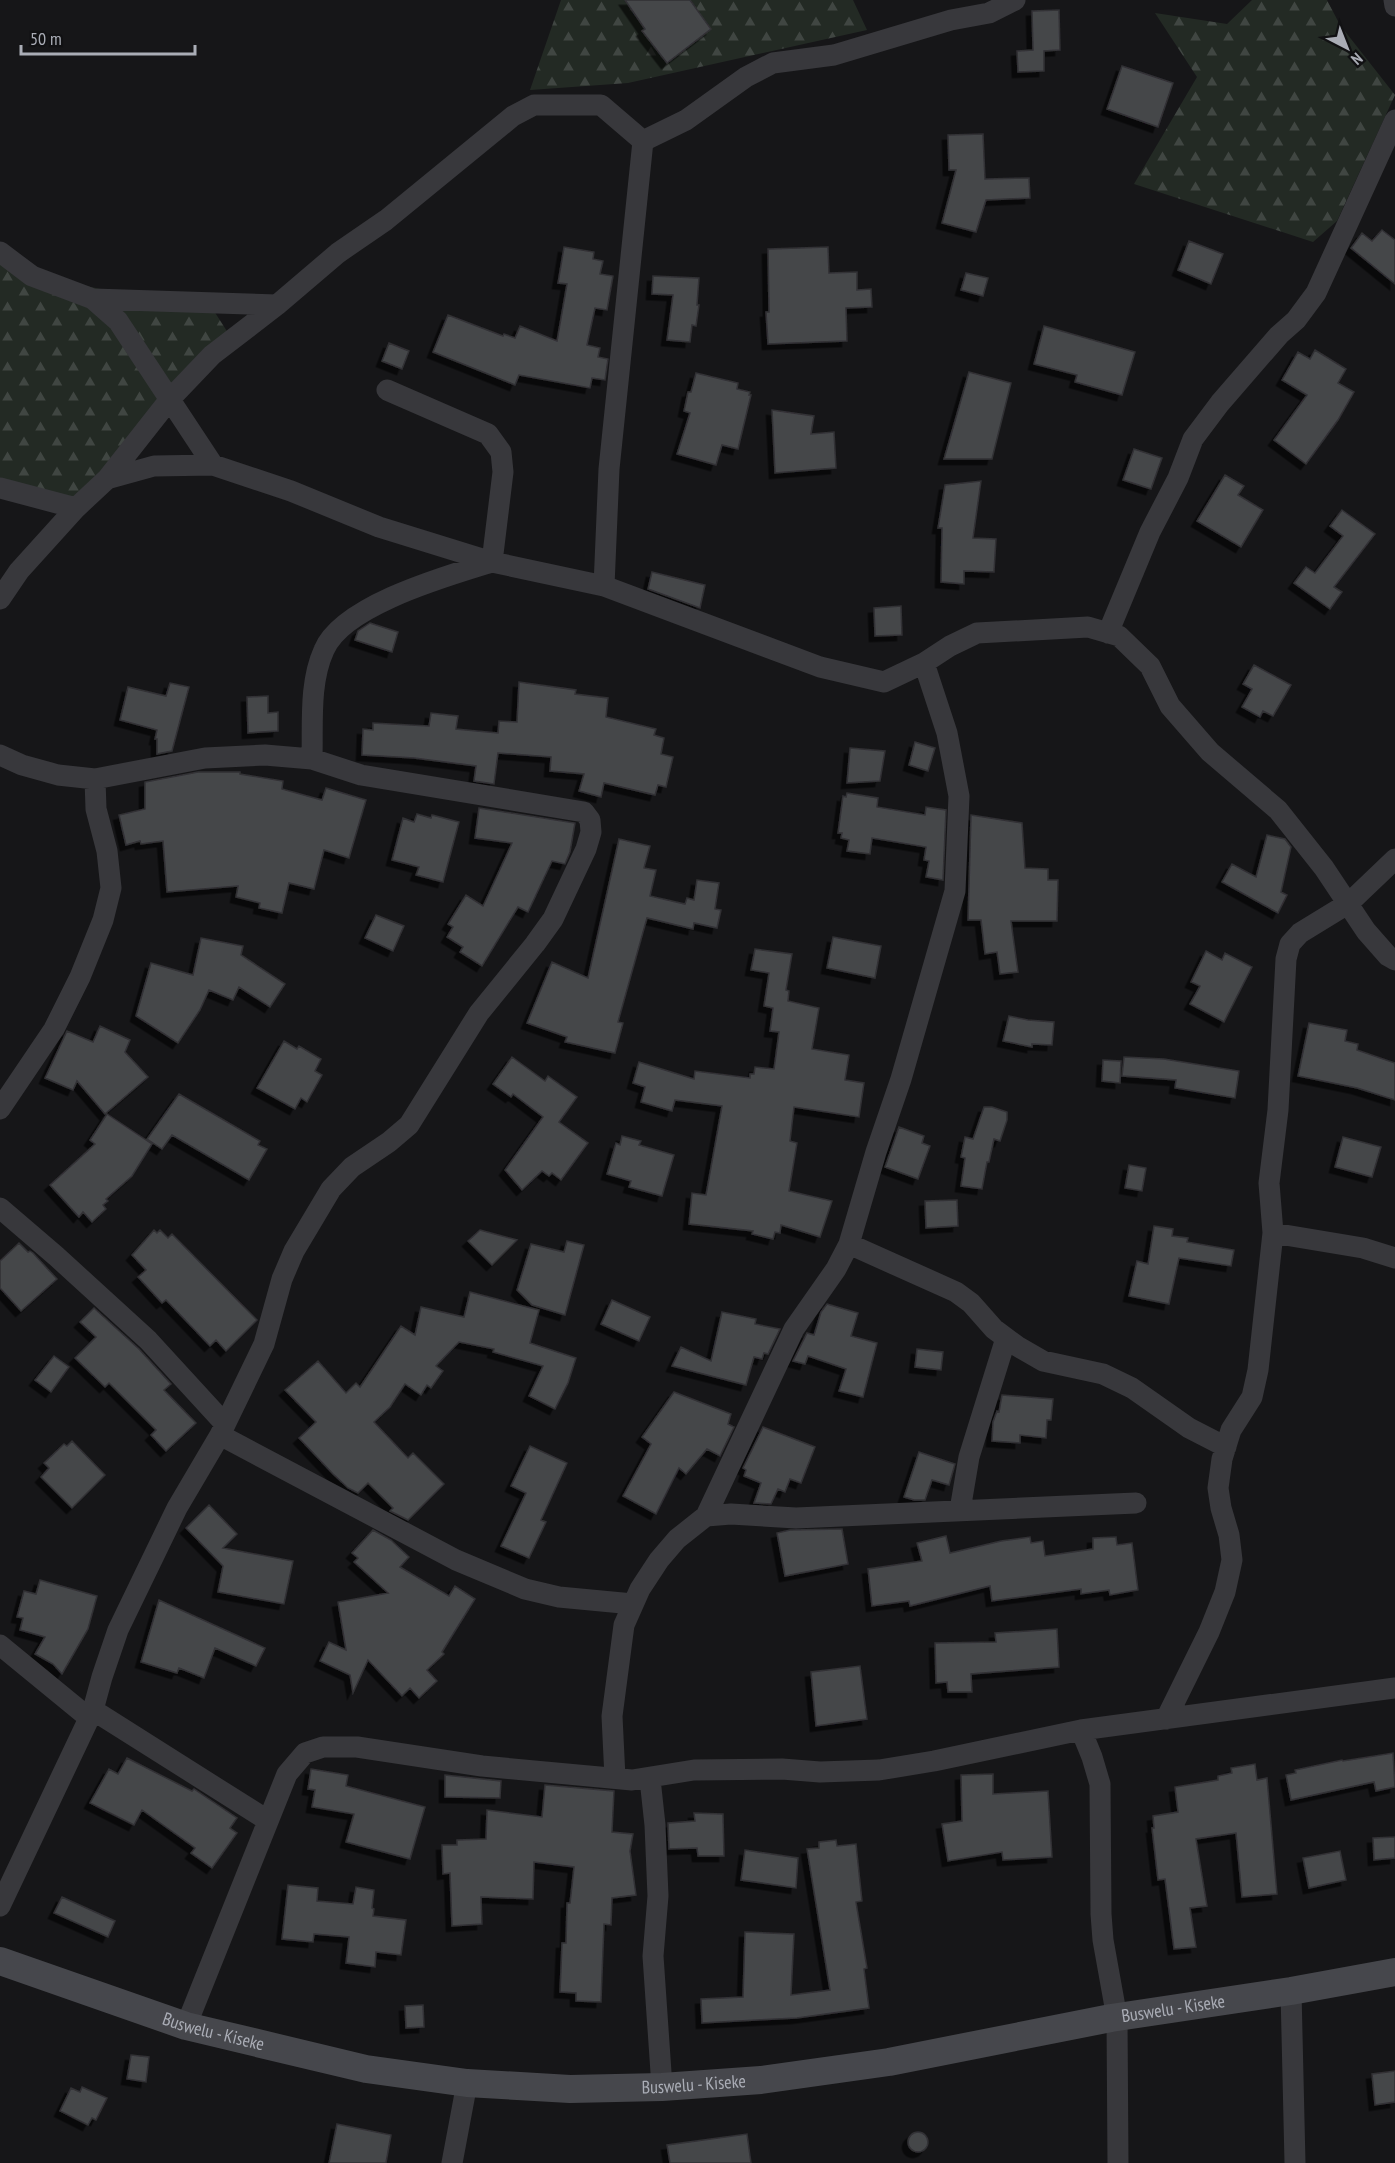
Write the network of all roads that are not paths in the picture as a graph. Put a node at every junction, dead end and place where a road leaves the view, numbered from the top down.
1 (1015, 0) edge
2 (1394, 0) edge
3 (1395, 6) edge
4 (1395, 120) edge
5 (644, 141) junction
6 (0, 252) edge
7 (93, 299) junction
8 (277, 306) junction
9 (387, 390) dead end
10 (170, 399) junction
11 (213, 465) junction
12 (107, 479) junction
13 (0, 488) edge
14 (76, 508) junction
15 (492, 562) junction
16 (604, 586) junction
17 (0, 598) edge
18 (1108, 633) junction
19 (924, 663) junction
20 (0, 755) edge
21 (312, 759) junction
22 (95, 779) junction
23 (1395, 859) edge
24 (1349, 903) junction
25 (1395, 960) edge
26 (0, 1109) edge
27 (0, 1208) edge
28 (1273, 1233) junction
29 (849, 1244) junction
30 (1395, 1258) edge
31 (1006, 1338) junction
32 (222, 1430) junction
33 (1226, 1447) junction
34 (1136, 1503) dead end
35 (960, 1510) junction
36 (706, 1516) junction
37 (633, 1604) junction
38 (0, 1645) edge
39 (1395, 1688) edge
40 (91, 1714) junction
41 (1166, 1719) junction
42 (1081, 1730) junction
43 (615, 1778) junction
44 (650, 1779) junction
45 (267, 1820) junction
46 (0, 1906) edge
47 (0, 1961) edge
48 (1395, 1972) edge
49 (1291, 1991) junction
50 (1117, 2018) junction
51 (186, 2026) junction
52 (467, 2083) junction
53 (662, 2087) junction
54 (452, 2163) edge
55 (1118, 2163) edge
56 (1295, 2163) edge

1 - 5 street
2 - 3 street
4 - 18 street
5 - 8 street
5 - 16 street
6 - 7 street
7 - 8 street
7 - 10 street
8 - 10 street
9 - 15 street
10 - 11 street
10 - 12 street
11 - 12 street
11 - 15 street
12 - 14 street
13 - 14 street
14 - 17 street
15 - 16 street
15 - 21 street
16 - 19 street
18 - 19 street
18 - 24 street
19 - 29 street
20 - 22 street
21 - 22 street
21 - 32 street
22 - 26 street
23 - 24 street
24 - 25 street
24 - 28 street
27 - 32 street
28 - 30 street
28 - 33 street
29 - 31 street
29 - 36 street
31 - 33 street
31 - 35 street
32 - 37 street
32 - 40 street
33 - 41 street
34 - 35 street
35 - 36 street
36 - 37 street
37 - 43 street
38 - 40 street
39 - 41 street
40 - 45 street
40 - 46 street
41 - 42 street
42 - 44 street
42 - 50 street
43 - 44 street
43 - 45 street
44 - 53 street
45 - 51 street
47 - 51 main road, Buswelu - Kiseke
48 - 49 main road, Buswelu - Kiseke
49 - 50 main road, Buswelu - Kiseke
49 - 56 street
50 - 53 main road, Buswelu - Kiseke
50 - 55 street
51 - 52 main road, Buswelu - Kiseke
52 - 53 main road, Buswelu - Kiseke
52 - 54 street

